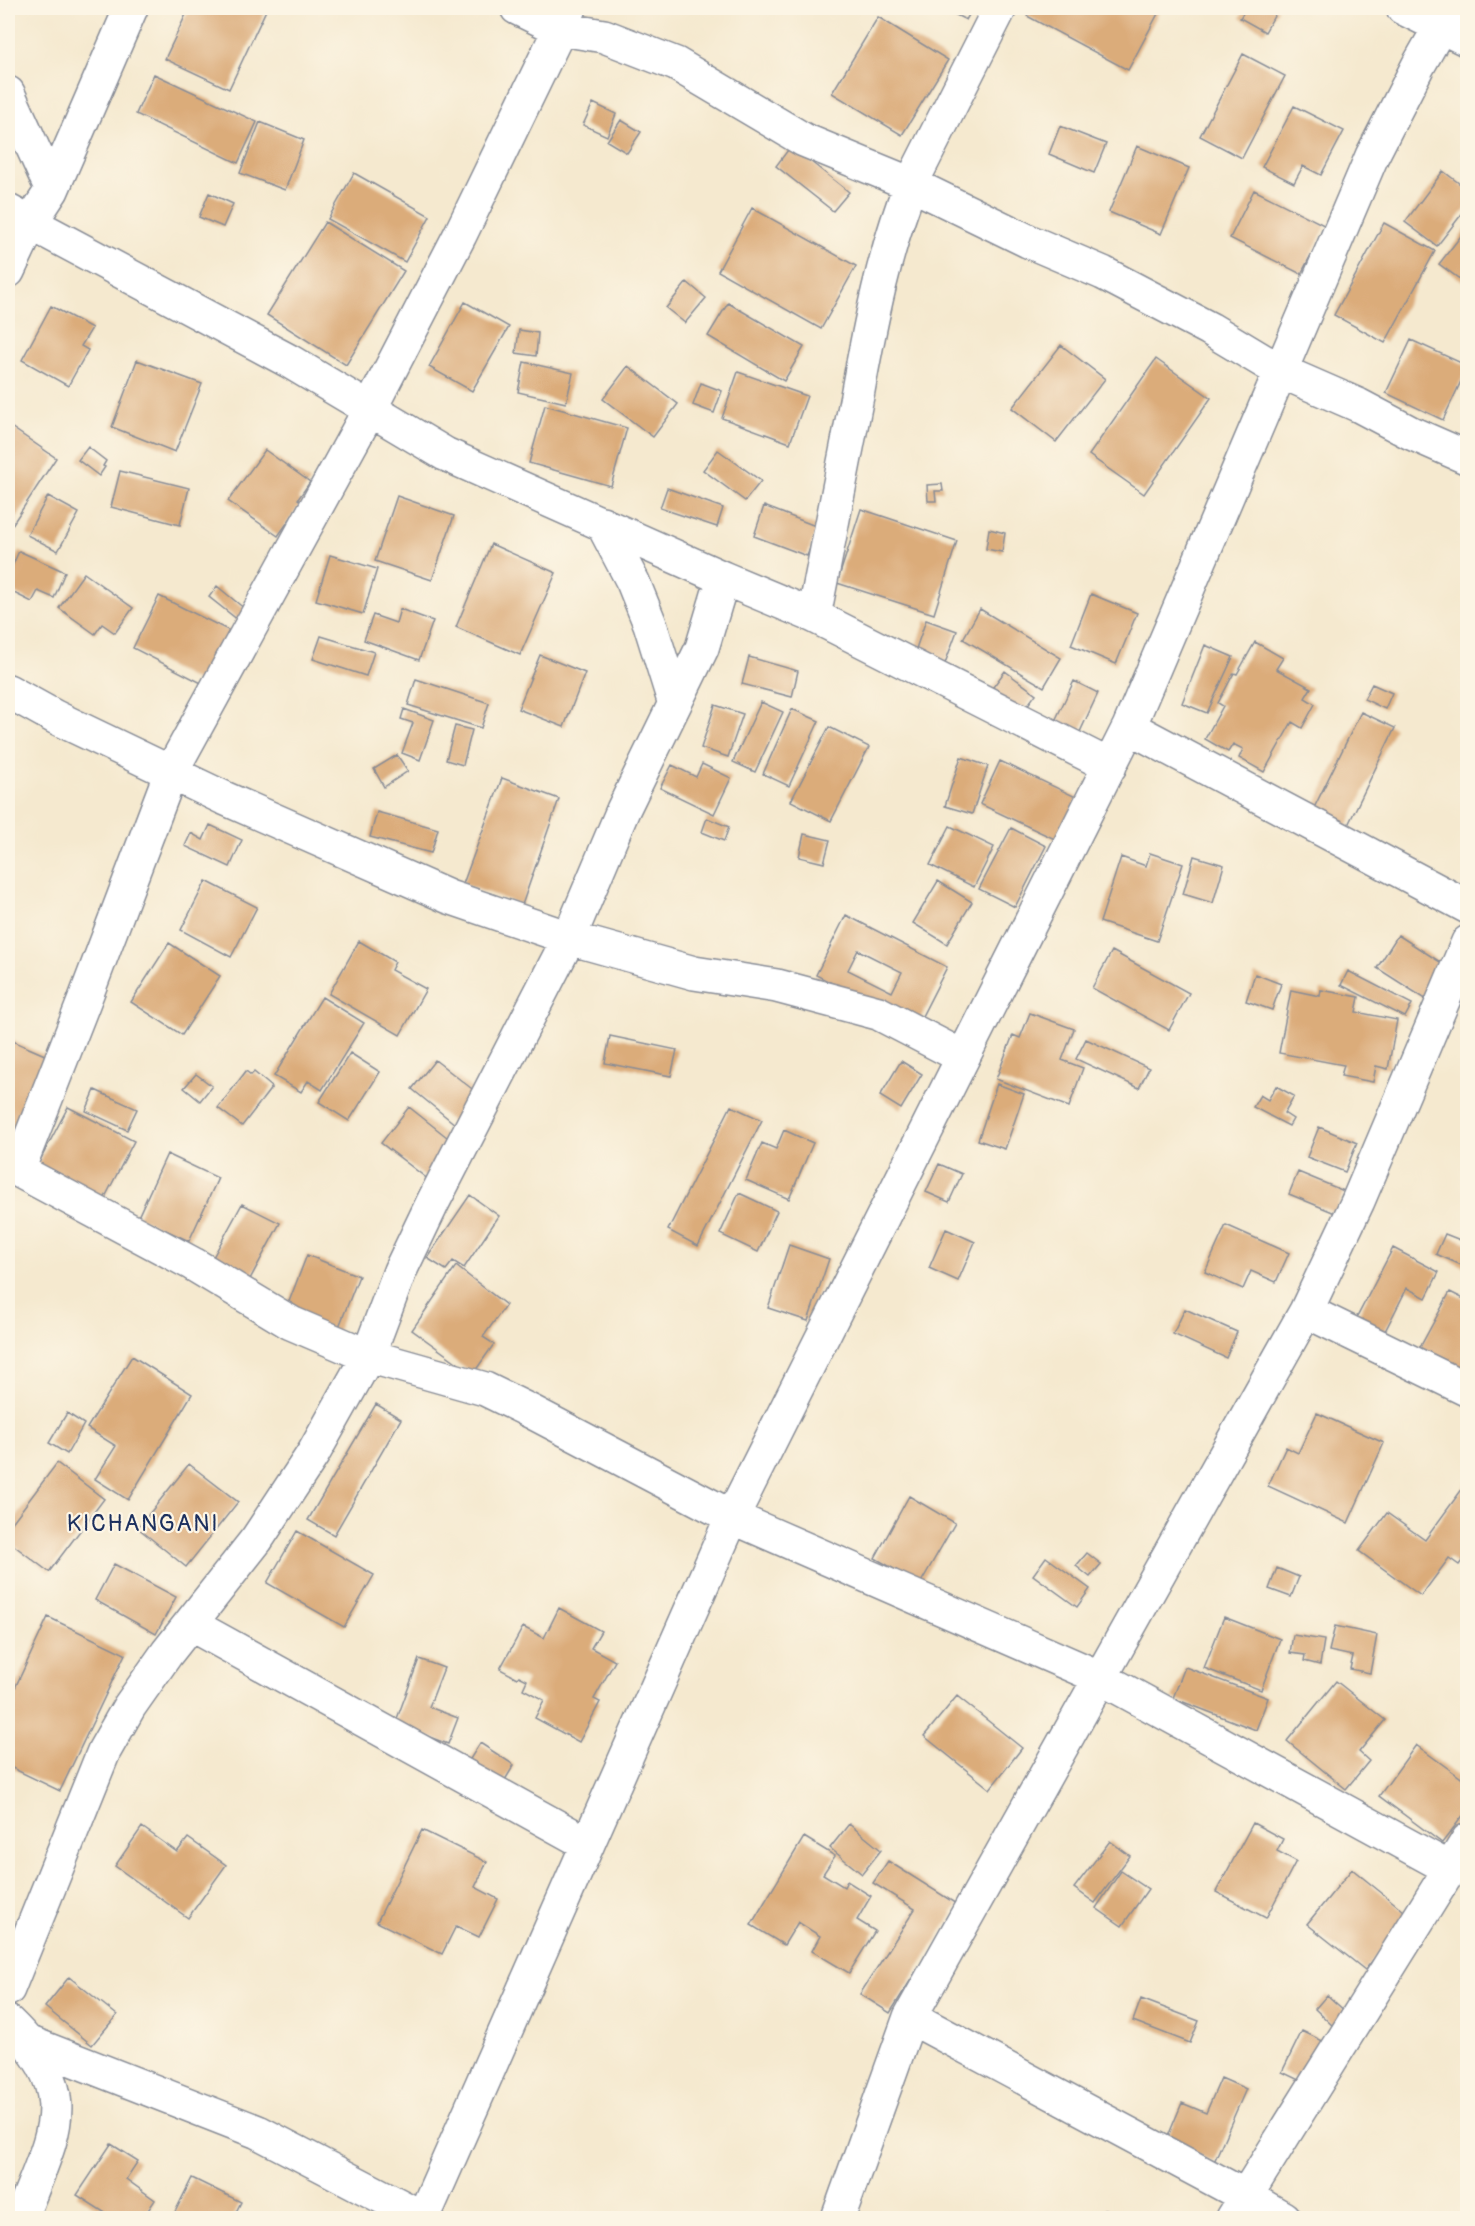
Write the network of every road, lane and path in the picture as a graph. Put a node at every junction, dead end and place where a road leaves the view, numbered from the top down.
1 (131, 8) edge
2 (517, 8) edge
3 (999, 8) edge
4 (1403, 8) edge
5 (565, 18) edge
6 (1453, 25) edge
7 (8, 93) edge
8 (910, 184) junction
9 (52, 190) junction
10 (19, 216) edge
11 (8, 271) edge
12 (1280, 371) junction
13 (370, 409) junction
14 (1467, 458) edge
15 (602, 523) junction
16 (723, 578) junction
17 (814, 616) junction
18 (8, 691) edge
19 (674, 701) junction
20 (1129, 727) junction
21 (1110, 766) junction
22 (171, 771) junction
23 (1467, 907) edge
24 (569, 938) junction
25 (1467, 942) edge
26 (963, 1057) junction
27 (13, 1167) edge
28 (1306, 1311) junction
29 (368, 1356) junction
30 (1467, 1390) edge
31 (732, 1517) junction
32 (190, 1624) junction
33 (1101, 1678) junction
34 (1467, 1840) edge
35 (588, 1844) junction
36 (1449, 1868) junction
37 (8, 1989) edge
38 (910, 2017) junction
39 (18, 2032) edge
40 (1239, 2207) edge
41 (21, 2218) edge
42 (423, 2218) edge
43 (838, 2218) edge
44 (1283, 2218) edge

1 - 9 street
2 - 5 street
3 - 8 street
4 - 6 street
5 - 8 street
5 - 13 street
6 - 12 street
7 - 9 street
8 - 12 street
8 - 17 street
9 - 10 street
10 - 11 street
10 - 13 street
12 - 14 street
12 - 20 street
13 - 15 street
13 - 22 street
15 - 16 street
15 - 19 street
16 - 17 street
16 - 19 street
17 - 21 street
18 - 22 street
19 - 24 street
20 - 21 street
20 - 23 street
21 - 26 street
22 - 24 street
22 - 27 street
24 - 26 street
24 - 29 street
25 - 28 street
26 - 31 street
27 - 29 street
28 - 30 street
28 - 33 street
29 - 31 street
29 - 32 street
31 - 33 street
31 - 35 street
32 - 35 street
32 - 37 street
33 - 36 street
33 - 38 street
34 - 36 street
35 - 42 street
36 - 40 street
38 - 40 street
38 - 43 street
39 - 41 street
39 - 42 street
40 - 44 street

